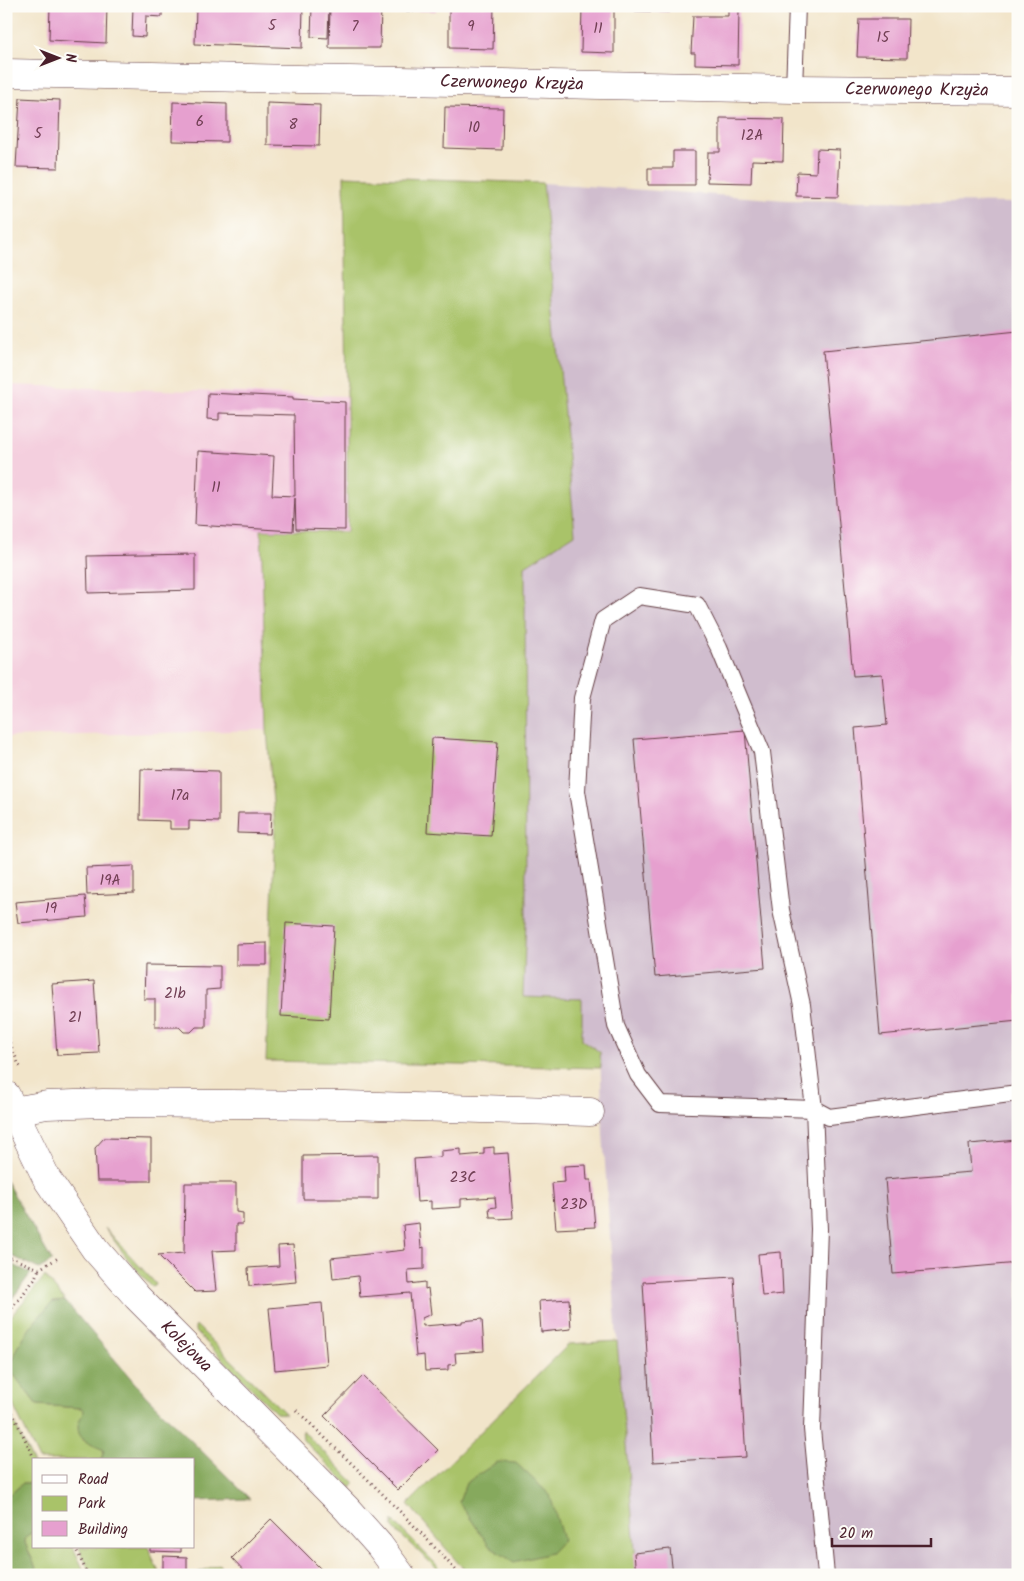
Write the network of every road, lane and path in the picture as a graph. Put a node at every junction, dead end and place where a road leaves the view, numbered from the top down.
1 (797, 6) edge
2 (6, 73) edge
3 (794, 89) junction
4 (1018, 91) edge
5 (6, 998) edge
6 (25, 1071) dead end
7 (1018, 1093) edge
8 (10, 1103) edge
9 (814, 1109) junction
10 (590, 1112) dead end
11 (6, 1256) edge
12 (60, 1257) dead end
13 (39, 1269) junction
14 (6, 1316) edge
15 (6, 1399) edge
16 (290, 1404) dead end
17 (34, 1458) edge
18 (379, 1545) junction
19 (75, 1548) edge
20 (88, 1575) edge
21 (377, 1575) edge
22 (401, 1575) edge
23 (460, 1575) edge
24 (826, 1575) edge

1 - 3 lane
2 - 3 street, Czerwonego Krzyża
3 - 4 street, Czerwonego Krzyża
5 - 6 path
7 - 9 lane
8 - 10 street
8 - 18 street, Kolejowa
9 - 9 lane
9 - 24 lane
11 - 13 path
12 - 13 path
13 - 14 path
15 - 17 path
16 - 23 path
18 - 21 street
18 - 22 street, Kolejowa
19 - 20 path

